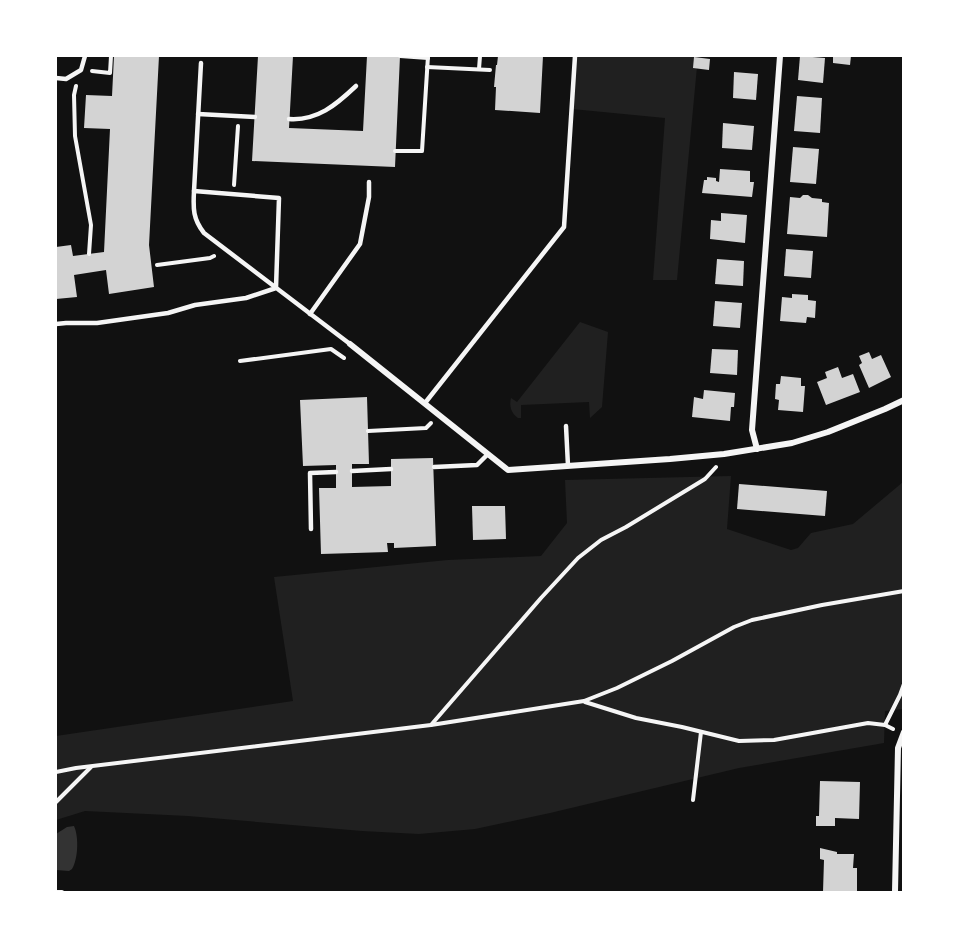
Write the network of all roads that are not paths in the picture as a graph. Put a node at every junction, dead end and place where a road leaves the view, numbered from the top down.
1 (85, 56) edge
2 (575, 56) edge
3 (780, 56) edge
4 (201, 63) dead end
5 (56, 78) edge
6 (356, 86) dead end
7 (198, 114) junction
8 (255, 117) dead end
9 (289, 120) dead end
10 (369, 182) dead end
11 (194, 191) junction
12 (276, 288) junction
13 (310, 314) junction
14 (56, 324) edge
15 (350, 344) joint
16 (903, 400) edge
17 (424, 403) junction
18 (566, 426) dead end
19 (757, 449) junction
20 (488, 454) junction
21 (568, 466) junction
22 (434, 467) dead end
23 (391, 469) dead end
24 (352, 471) dead end
25 (336, 472) dead end
26 (311, 529) dead end
27 (903, 733) edge
28 (895, 892) edge

1 - 5 lane
2 - 17 lane
3 - 19 street
4 - 7 lane
6 - 9 lane
7 - 8 lane
7 - 11 lane
10 - 13 lane
11 - 12 lane
11 - 12 lane
12 - 13 lane
12 - 14 lane
13 - 15 lane
15 - 17 street
16 - 19 street
17 - 20 street
18 - 21 lane
19 - 21 street
20 - 21 street
20 - 22 lane
23 - 24 lane
25 - 26 lane
27 - 28 street

